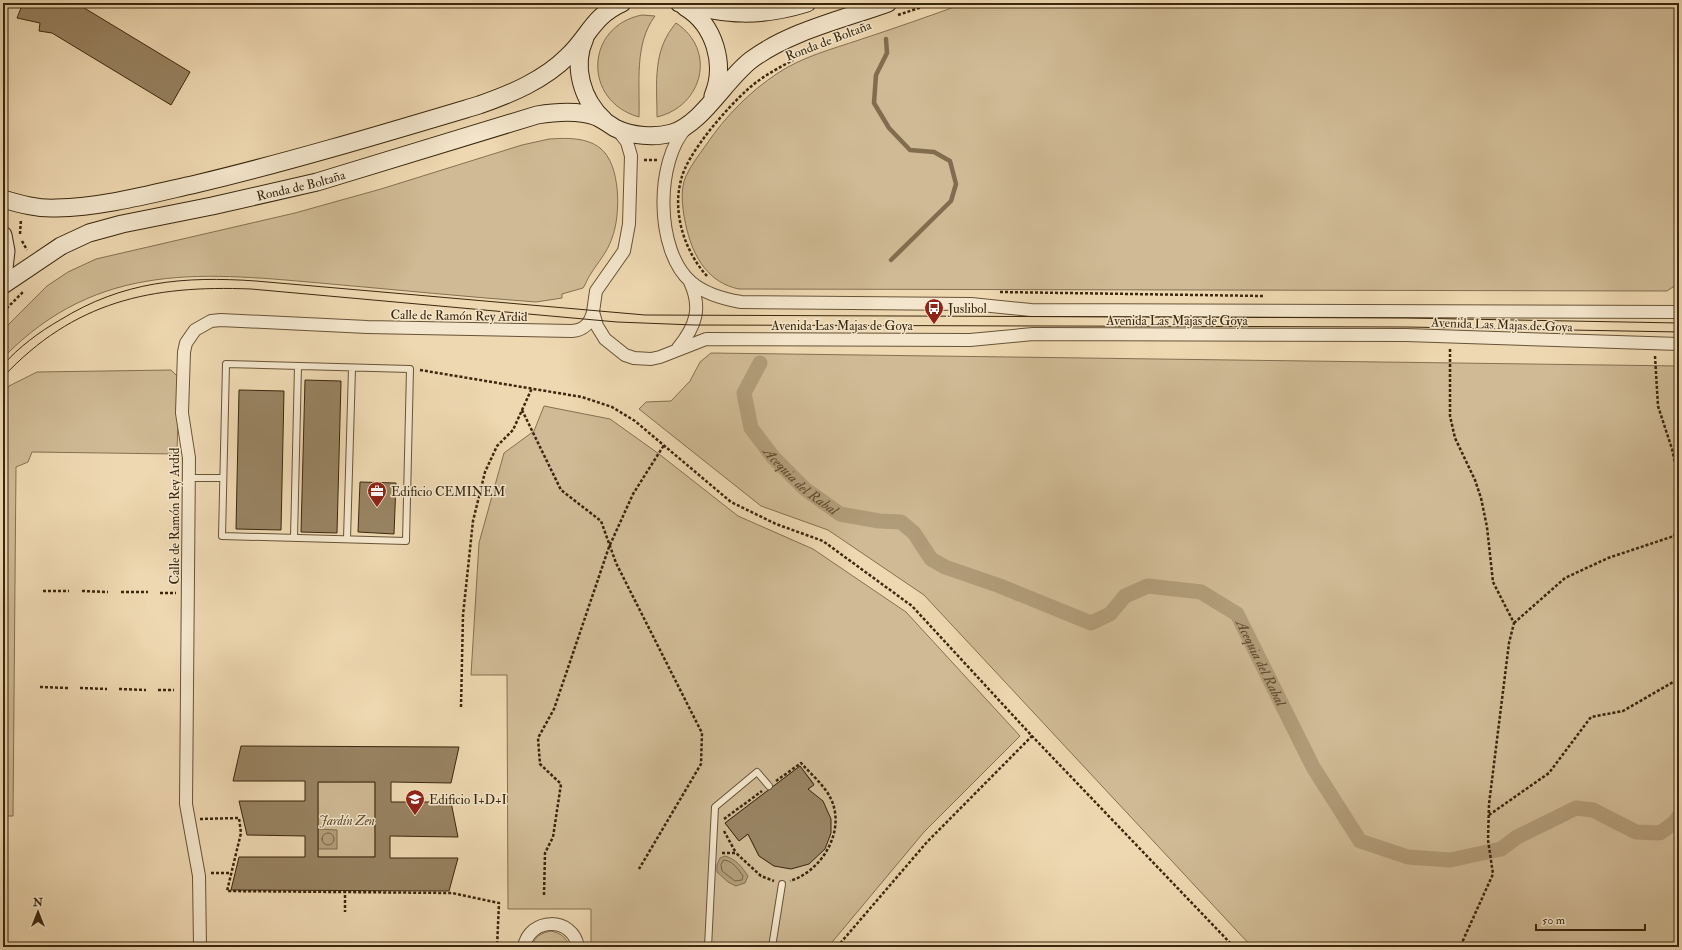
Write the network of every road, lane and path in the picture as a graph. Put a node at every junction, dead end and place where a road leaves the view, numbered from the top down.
1 (622, 3) edge
2 (678, 3) edge
3 (807, 3) edge
4 (934, 3) edge
5 (890, 10) edge
6 (590, 28) junction
7 (793, 60) dead end
8 (710, 102) junction
9 (612, 125) junction
10 (689, 125) junction
11 (631, 160) junction
12 (670, 161) junction
13 (675, 191) dead end
14 (3, 199) edge
15 (21, 217) dead end
16 (675, 217) dead end
17 (3, 235) edge
18 (29, 252) dead end
19 (3, 277) edge
20 (711, 279) dead end
21 (690, 282) junction
22 (3, 285) edge
23 (998, 292) dead end
24 (1268, 296) dead end
25 (593, 312) junction
26 (1679, 312) edge
27 (1451, 343) dead end
28 (1679, 344) edge
29 (678, 349) junction
30 (1647, 356) dead end
31 (1655, 356) junction
32 (1661, 356) dead end
33 (298, 366) junction
34 (352, 368) junction
35 (410, 369) junction
36 (532, 388) junction
37 (522, 410) junction
38 (664, 445) junction
39 (189, 478) junction
40 (223, 478) junction
41 (1679, 481) edge
42 (1679, 525) edge
43 (1674, 536) junction
44 (294, 538) junction
45 (347, 539) junction
46 (1679, 540) edge
47 (610, 546) junction
48 (43, 591) dead end
49 (69, 591) dead end
50 (82, 591) dead end
51 (108, 592) dead end
52 (121, 592) dead end
53 (148, 592) dead end
54 (160, 592) dead end
55 (181, 593) dead end
56 (1514, 623) junction
57 (1679, 676) edge
58 (40, 687) dead end
59 (68, 688) dead end
60 (80, 688) dead end
61 (107, 689) dead end
62 (119, 689) dead end
63 (146, 690) dead end
64 (158, 690) dead end
65 (180, 690) dead end
66 (461, 707) dead end
67 (1032, 736) junction
68 (769, 786) junction
69 (1489, 815) junction
70 (203, 818) dead end
71 (720, 823) dead end
72 (723, 829) dead end
73 (736, 853) junction
74 (713, 857) junction
75 (639, 869) dead end
76 (207, 872) dead end
77 (231, 872) junction
78 (782, 884) junction
79 (345, 892) junction
80 (544, 895) dead end
81 (345, 912) dead end
82 (200, 947) edge
83 (497, 947) edge
84 (524, 947) edge
85 (578, 947) edge
86 (708, 947) edge
87 (772, 947) edge
88 (837, 947) edge
89 (1234, 947) edge
90 (1460, 947) edge

1 - 6 main road, Ronda de Boltaña
2 - 3 main road, Ronda de Boltaña
2 - 8 main road, Ronda de Boltaña
4 - 5 path
5 - 8 main road, Ronda de Boltaña
6 - 9 main road, Ronda de Boltaña
6 - 14 main road, Ronda de Boltaña
7 - 20 path
8 - 10 main road, Ronda de Boltaña
9 - 10 main road, Ronda de Boltaña
9 - 11 street, Avenida Las Majas de Goya
9 - 22 main road, Ronda de Boltaña
10 - 12 street, Avenida Las Majas de Goya
11 - 12 path
11 - 25 street, Avenida Las Majas de Goya
12 - 21 street, Avenida Las Majas de Goya
13 - 16 path
15 - 18 path
17 - 19 main road
21 - 26 street, Avenida Las Majas de Goya
21 - 29 street, Avenida Las Majas de Goya
23 - 24 path
25 - 29 street, Avenida Las Majas de Goya
25 - 39 street, Calle de Ramón Rey Ardid
27 - 56 path
28 - 29 street, Avenida Las Majas de Goya
30 - 31 path
31 - 32 path
31 - 41 path
33 - 34 lane
33 - 40 lane
33 - 44 lane
34 - 35 lane
34 - 45 lane
35 - 36 path
35 - 45 lane
36 - 37 path
36 - 38 path
37 - 47 path
37 - 66 path
38 - 47 path
38 - 67 path
39 - 40 lane
39 - 82 street, Calle de Ramón Rey Ardid
40 - 44 lane
42 - 43 path
43 - 46 path
43 - 56 path
44 - 45 lane
47 - 75 path
47 - 80 path
48 - 49 path
50 - 51 path
52 - 53 path
54 - 55 path
56 - 69 path
57 - 69 path
58 - 59 path
60 - 61 path
62 - 63 path
64 - 65 path
67 - 88 path
67 - 89 path
68 - 71 path
68 - 74 lane
68 - 78 path
69 - 90 path
70 - 77 path
72 - 73 path
73 - 74 path
73 - 78 path
74 - 86 lane
76 - 77 path
77 - 79 path
78 - 87 lane
79 - 81 path
79 - 83 path
84 - 85 street

